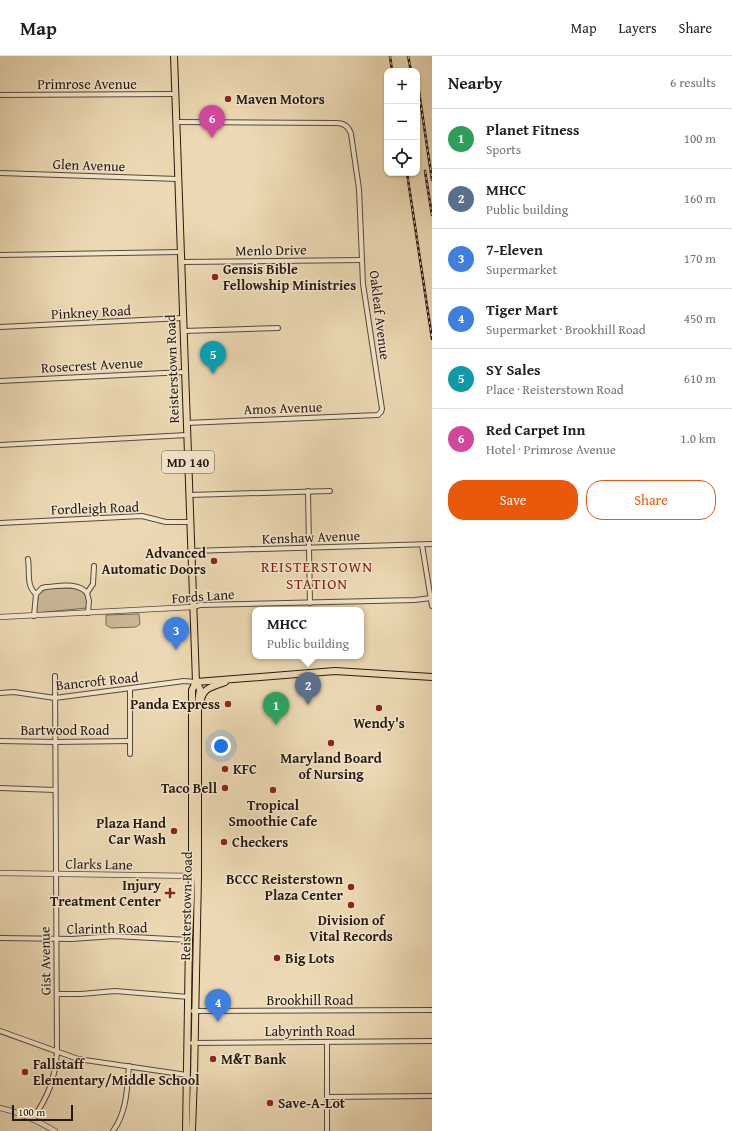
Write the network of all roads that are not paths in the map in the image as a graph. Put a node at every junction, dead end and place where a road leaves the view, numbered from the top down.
1 (174, 56) edge
2 (175, 94) junction
3 (0, 96) edge
4 (176, 122) junction
5 (0, 173) edge
6 (178, 178) junction
7 (180, 252) junction
8 (0, 255) edge
9 (362, 260) junction
10 (181, 262) junction
11 (183, 318) junction
12 (0, 327) edge
13 (278, 328) dead end
14 (183, 331) junction
15 (184, 372) junction
16 (0, 381) edge
17 (380, 414) joint
18 (186, 423) junction
19 (187, 435) junction
20 (0, 445) edge
21 (308, 491) junction
22 (330, 491) dead end
23 (189, 495) junction
24 (190, 522) junction
25 (0, 523) edge
26 (432, 544) edge
27 (422, 545) junction
28 (309, 548) junction
29 (191, 551) junction
30 (28, 559) dead end
31 (94, 566) dead end
32 (87, 593) junction
33 (36, 594) junction
34 (431, 598) junction
35 (310, 603) junction
36 (432, 606) edge
37 (193, 607) junction
38 (88, 613) junction
39 (34, 616) junction
40 (0, 617) edge
41 (55, 676) dead end
42 (432, 677) edge
43 (232, 680) junction
44 (196, 682) junction
45 (130, 689) junction
46 (0, 693) edge
47 (55, 698) junction
48 (198, 734) junction
49 (0, 741) edge
50 (130, 741) junction
51 (55, 742) junction
52 (130, 754) dead end
53 (0, 788) edge
54 (55, 790) junction
55 (192, 790) junction
56 (199, 812) junction
57 (0, 873) edge
58 (56, 874) junction
59 (195, 876) junction
60 (0, 938) edge
61 (56, 939) junction
62 (190, 940) junction
63 (196, 968) junction
64 (56, 994) junction
65 (189, 997) junction
66 (432, 1010) edge
67 (189, 1011) junction
68 (196, 1011) junction
69 (0, 1031) edge
70 (432, 1041) edge
71 (326, 1042) junction
72 (188, 1043) junction
73 (195, 1043) junction
74 (57, 1052) junction
75 (129, 1066) junction
76 (188, 1075) junction
77 (432, 1096) edge
78 (327, 1097) junction
79 (0, 1108) edge
80 (33, 1119) junction
81 (55, 1131) edge
82 (113, 1131) edge
83 (186, 1131) edge
84 (192, 1131) edge
85 (327, 1131) edge

1 - 2 main road, Reisterstown Road / MD 140
2 - 3 street, Primrose Avenue
2 - 4 main road, Reisterstown Road / MD 140
4 - 6 main road, Reisterstown Road / MD 140
4 - 9 street, Oakleaf Avenue
5 - 6 street, Glen Avenue
6 - 7 main road, Reisterstown Road / MD 140
7 - 8 street
7 - 10 main road, Reisterstown Road / MD 140
9 - 10 street, Menlo Drive
9 - 17 street, Oakleaf Avenue
10 - 11 main road, Reisterstown Road / MD 140
11 - 12 street, Pinkney Road
11 - 14 main road, Reisterstown Road / MD 140
13 - 14 street
14 - 15 main road, Reisterstown Road / MD 140
15 - 16 street, Rosecrest Avenue
15 - 18 main road, Reisterstown Road / MD 140
17 - 18 street, Amos Avenue
18 - 19 main road, Reisterstown Road / MD 140
19 - 20 street
19 - 23 main road, Reisterstown Road / MD 140
21 - 22 street
21 - 23 street
21 - 28 street
23 - 24 main road, Reisterstown Road / MD 140
24 - 25 street, Fordleigh Road
24 - 29 main road, Reisterstown Road / MD 140
26 - 27 street, Kenshaw Avenue
27 - 28 street, Kenshaw Avenue
27 - 34 street
28 - 29 street, Kenshaw Avenue
28 - 35 street
29 - 37 main road, Reisterstown Road / MD 140
30 - 33 street
31 - 32 street
32 - 33 street
32 - 38 street
33 - 39 street
34 - 35 street, Fords Lane
34 - 36 street
35 - 37 street, Fords Lane
37 - 38 street, Fords Lane
37 - 44 main road, Reisterstown Road / MD 140
38 - 39 street, Fords Lane
39 - 40 street, Fords Lane
41 - 47 street, Gist Avenue
42 - 43 main road
43 - 44 main road
43 - 48 main road
44 - 45 street, Bancroft Road
44 - 48 main road, Reisterstown Road / MD 140
44 - 55 main road, Reisterstown Road / MD 140
45 - 47 street, Bancroft Road
45 - 50 street
46 - 47 street, Bancroft Road
47 - 51 street, Gist Avenue
48 - 56 main road, Reisterstown Road / MD 140
49 - 51 street, Bartwood Road
50 - 51 street, Bartwood Road
50 - 52 street
51 - 54 street, Gist Avenue
53 - 54 street
54 - 58 street, Gist Avenue
55 - 56 main road
55 - 59 main road, Reisterstown Road / MD 140
56 - 59 main road, Reisterstown Road / MD 140
57 - 58 street, Clarks Lane
58 - 59 street, Clarks Lane
58 - 61 street, Gist Avenue
59 - 62 main road, Reisterstown Road / MD 140
59 - 63 main road, Reisterstown Road / MD 140
60 - 61 street, Clarinth Road
61 - 62 street, Clarinth Road
61 - 64 street, Gist Avenue
62 - 63 main road
62 - 65 main road, Reisterstown Road / MD 140
63 - 68 main road, Reisterstown Road / MD 140
64 - 65 street
64 - 74 street, Gist Avenue
65 - 67 main road, Reisterstown Road / MD 140
66 - 68 street, Brookhill Road
67 - 68 street, Brookhill Road
67 - 72 main road, Reisterstown Road / MD 140
68 - 73 main road, Reisterstown Road / MD 140
69 - 74 street
70 - 71 street, Labyrinth Road
71 - 73 street, Labyrinth Road
71 - 78 street
72 - 73 street, Labyrinth Road
72 - 76 main road, Reisterstown Road / MD 140
73 - 84 main road, Reisterstown Road / MD 140
74 - 75 street
74 - 80 street, Gist Avenue
75 - 76 street
75 - 82 street
76 - 83 main road, Reisterstown Road / MD 140
77 - 78 street
78 - 85 street
79 - 80 street
80 - 81 street

